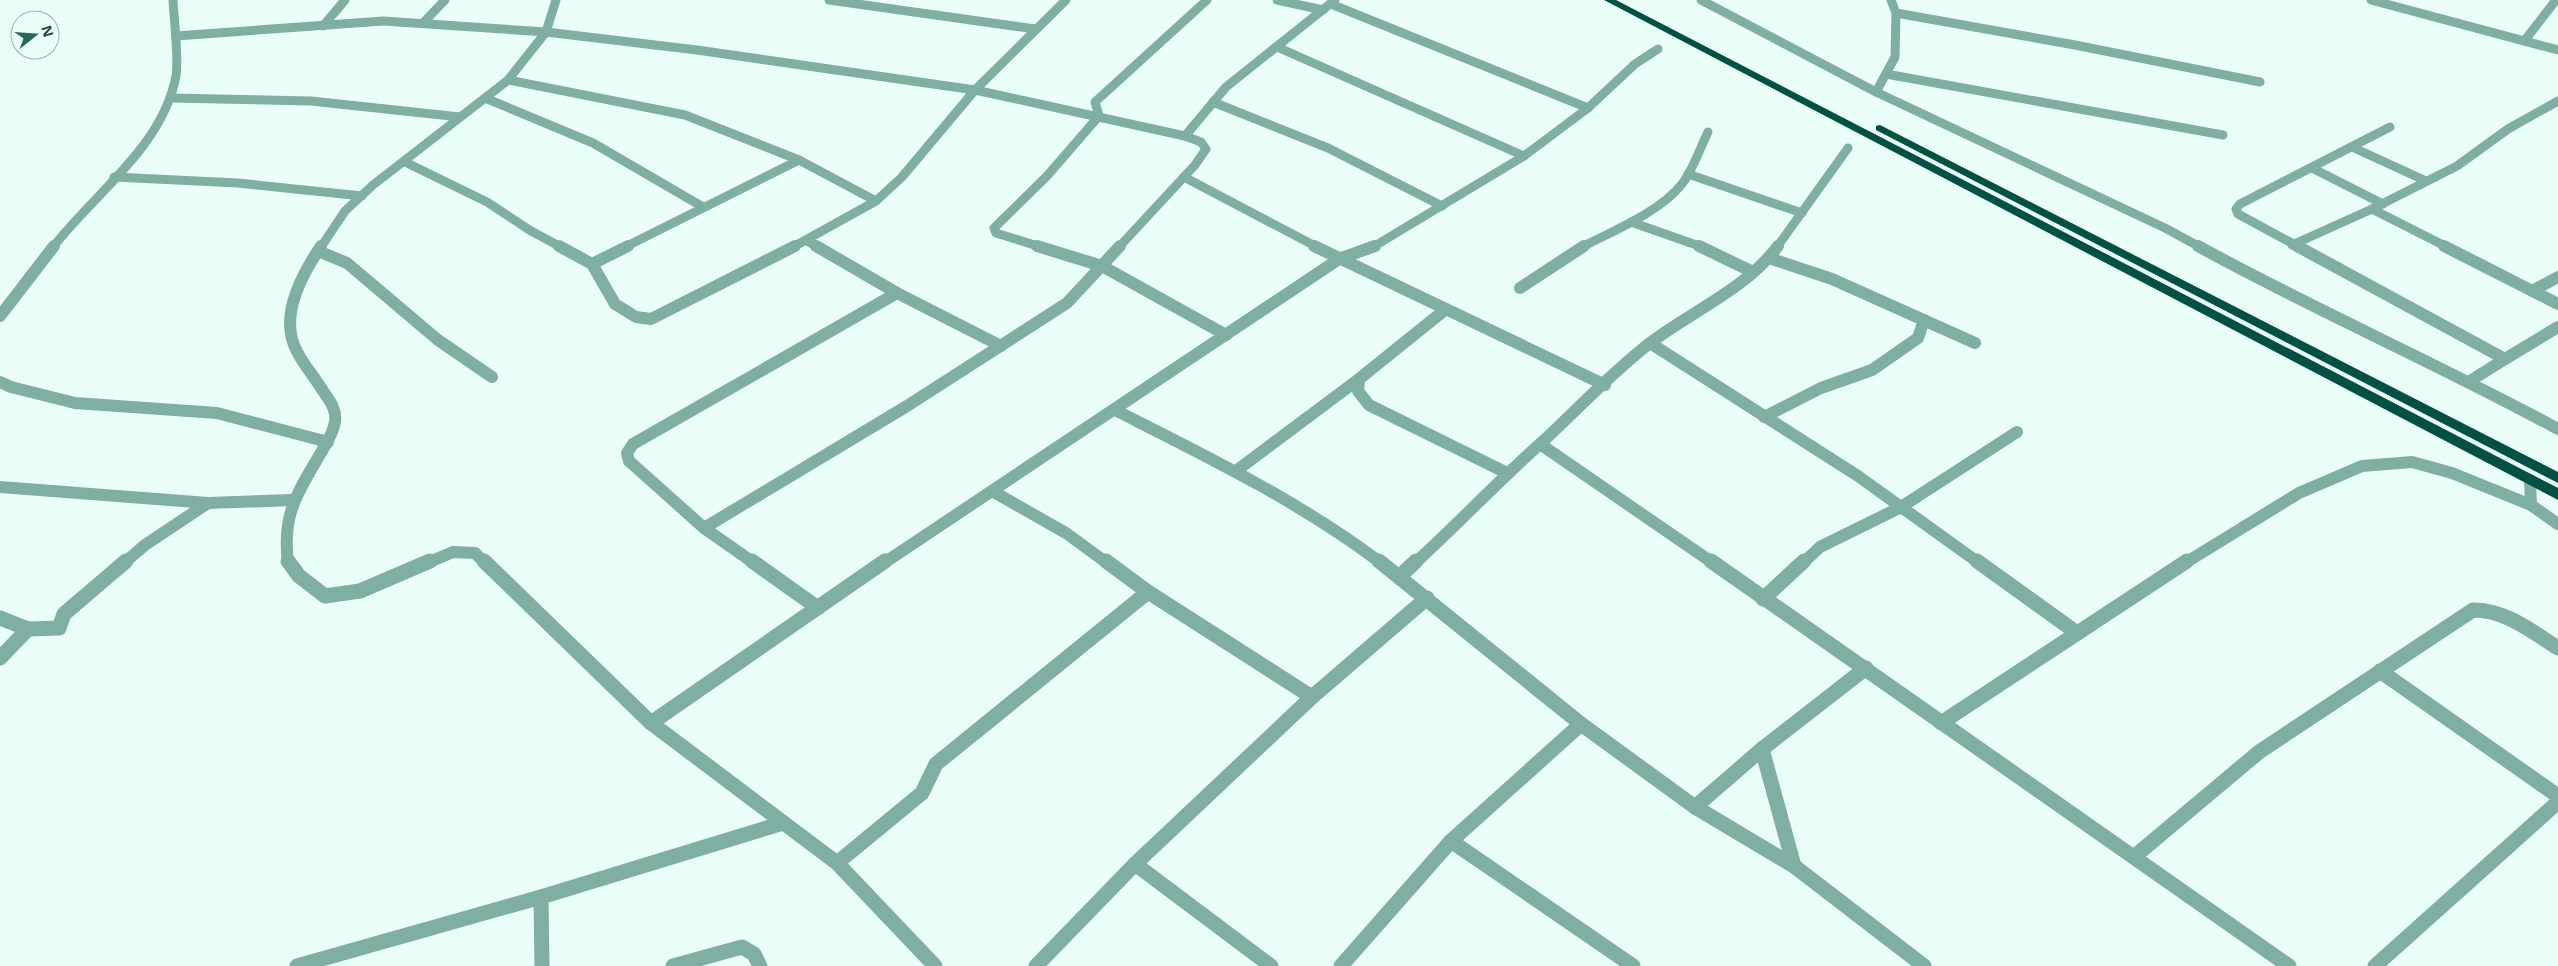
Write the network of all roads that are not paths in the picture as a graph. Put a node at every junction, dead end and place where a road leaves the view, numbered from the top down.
1 (173, 0) edge
2 (346, 0) edge
3 (445, 0) edge
4 (556, 0) edge
5 (829, 0) edge
6 (1066, 0) edge
7 (1207, 0) edge
8 (1277, 0) edge
9 (1609, 0) edge
10 (1628, 0) edge
11 (1701, 0) edge
12 (1891, 0) edge
13 (2371, 0) edge
14 (2556, 0) edge
15 (1333, 2) edge
16 (1323, 10) junction
17 (1896, 13) junction
18 (423, 23) junction
19 (323, 26) junction
20 (1036, 29) junction
21 (546, 32) junction
22 (176, 36) junction
23 (2525, 40) junction
24 (1277, 47) junction
25 (1658, 49) dead end
26 (2558, 50) edge
27 (1886, 74) junction
28 (508, 80) junction
29 (2260, 82) dead end
30 (975, 90) junction
31 (1876, 92) junction
32 (170, 98) junction
33 (485, 98) junction
34 (2558, 101) edge
35 (1213, 102) junction
36 (1588, 108) junction
37 (1099, 116) junction
38 (460, 117) junction
39 (2390, 127) dead end
40 (1708, 132) dead end
41 (2223, 135) dead end
42 (1185, 136) junction
43 (2352, 147) junction
44 (1848, 148) dead end
45 (1524, 156) junction
46 (799, 160) junction
47 (405, 162) junction
48 (2312, 168) junction
49 (1688, 174) junction
50 (114, 177) junction
51 (1184, 177) junction
52 (2426, 181) junction
53 (362, 196) junction
54 (876, 200) junction
55 (2383, 204) junction
56 (1442, 206) junction
57 (703, 207) junction
58 (2372, 209) junction
59 (1802, 213) junction
60 (1631, 222) junction
61 (807, 241) junction
62 (2292, 245) junction
63 (318, 251) junction
64 (1769, 258) junction
65 (1339, 259) junction
66 (592, 264) junction
67 (1102, 266) junction
68 (1753, 272) junction
69 (2558, 277) edge
70 (1520, 288) dead end
71 (2532, 291) junction
72 (897, 293) junction
73 (2558, 304) edge
74 (1446, 309) junction
75 (0, 316) edge
76 (1924, 320) junction
77 (2558, 327) edge
78 (1226, 335) junction
79 (1650, 343) junction
80 (1975, 343) dead end
81 (1002, 346) junction
82 (2505, 359) junction
83 (492, 377) dead end
84 (1359, 379) junction
85 (2470, 381) junction
86 (0, 382) edge
87 (1605, 385) junction
88 (1115, 410) junction
89 (1764, 417) junction
90 (2558, 429) edge
91 (2017, 432) dead end
92 (328, 442) junction
93 (1540, 444) junction
94 (1236, 470) junction
95 (1507, 474) junction
96 (2558, 478) edge
97 (2530, 480) junction
98 (0, 487) edge
99 (992, 491) junction
100 (2558, 495) edge
101 (294, 500) junction
102 (208, 503) junction
103 (2531, 505) junction
104 (1901, 507) junction
105 (2558, 524) edge
106 (704, 528) junction
107 (1399, 577) junction
108 (1148, 592) junction
109 (1427, 598) junction
110 (1763, 599) junction
111 (818, 608) junction
112 (0, 618) edge
113 (28, 630) junction
114 (2077, 633) junction
115 (2558, 648) edge
116 (0, 658) edge
117 (1866, 668) junction
118 (2380, 671) junction
119 (1312, 697) junction
120 (651, 723) junction
121 (1941, 723) junction
122 (1581, 724) junction
123 (1762, 749) junction
124 (2558, 796) edge
125 (2558, 802) edge
126 (1695, 807) junction
127 (783, 823) junction
128 (1452, 841) junction
129 (2134, 856) junction
130 (837, 863) junction
131 (1135, 864) junction
132 (1794, 866) junction
133 (541, 897) junction
134 (297, 966) edge
135 (542, 966) edge
136 (673, 966) edge
137 (760, 966) edge
138 (935, 966) edge
139 (1036, 966) edge
140 (1271, 966) edge
141 (1341, 966) edge
142 (1633, 966) edge
143 (1924, 966) edge
144 (2289, 966) edge
145 (2375, 966) edge

1 - 22 street
2 - 19 street
3 - 18 street
4 - 21 street
5 - 20 street
6 - 20 street
7 - 37 street
8 - 16 street
9 - 97 highway
10 - 96 highway
11 - 31 street
12 - 17 street
13 - 23 street
14 - 23 street
15 - 16 street
15 - 36 street
16 - 24 street
17 - 27 street
17 - 29 street
18 - 19 street
18 - 21 street
19 - 22 street
20 - 30 street
21 - 28 street
21 - 30 street
22 - 32 street
23 - 26 street
24 - 35 street
24 - 45 street
25 - 36 street
27 - 31 street
27 - 41 street
28 - 33 street
28 - 46 street
30 - 37 street
30 - 54 street
31 - 85 street
32 - 38 street
32 - 50 street
33 - 38 street
33 - 57 street
34 - 52 street
35 - 42 street
35 - 56 street
36 - 45 street
37 - 42 street
37 - 67 street
38 - 47 street
39 - 43 street
40 - 49 street
42 - 51 street
43 - 48 street
43 - 52 street
44 - 59 street
45 - 56 street
46 - 54 street
46 - 57 street
47 - 53 street
47 - 66 street
48 - 55 street
48 - 62 street
49 - 59 street
49 - 60 street
50 - 53 street
50 - 75 street
51 - 65 street
51 - 67 street
52 - 55 street
53 - 63 street
54 - 61 street
55 - 58 street
56 - 65 street
57 - 66 street
58 - 62 street
58 - 71 street
59 - 64 street
60 - 68 street
60 - 70 street
61 - 66 street
61 - 72 street
62 - 82 street
63 - 83 street
63 - 92 street
64 - 68 street
64 - 76 street
65 - 74 street
65 - 78 street
67 - 78 street
67 - 81 street
68 - 79 street
69 - 71 street
71 - 73 street
72 - 81 street
72 - 106 street
74 - 84 street
74 - 87 street
76 - 80 street
76 - 89 street
77 - 82 street
78 - 88 street
79 - 87 street
79 - 89 street
81 - 106 street
82 - 85 street
84 - 94 street
84 - 95 street
85 - 90 street
86 - 92 street
87 - 93 street
88 - 94 street
88 - 99 street
89 - 104 street
91 - 104 street
92 - 101 street
93 - 95 street
93 - 110 street
94 - 107 street
95 - 107 street
97 - 100 highway
97 - 103 street
98 - 102 street
99 - 108 street
99 - 111 street
101 - 102 street
101 - 120 street
102 - 113 street
103 - 105 street
103 - 114 street
104 - 110 street
104 - 114 street
106 - 111 street
107 - 109 street
108 - 119 street
108 - 130 street
109 - 119 street
109 - 122 street
110 - 117 street
111 - 120 street
112 - 113 street
113 - 116 street
114 - 121 street
115 - 118 street
117 - 121 street
117 - 123 street
118 - 124 street
118 - 129 street
119 - 131 street
120 - 127 street
121 - 129 street
122 - 126 street
122 - 128 street
123 - 126 street
123 - 132 street
125 - 145 street
126 - 132 street
127 - 130 street
127 - 133 street
128 - 141 street
128 - 142 street
129 - 144 street
130 - 138 street
131 - 139 street
131 - 140 street
132 - 143 street
133 - 134 street
133 - 135 street
136 - 137 street

